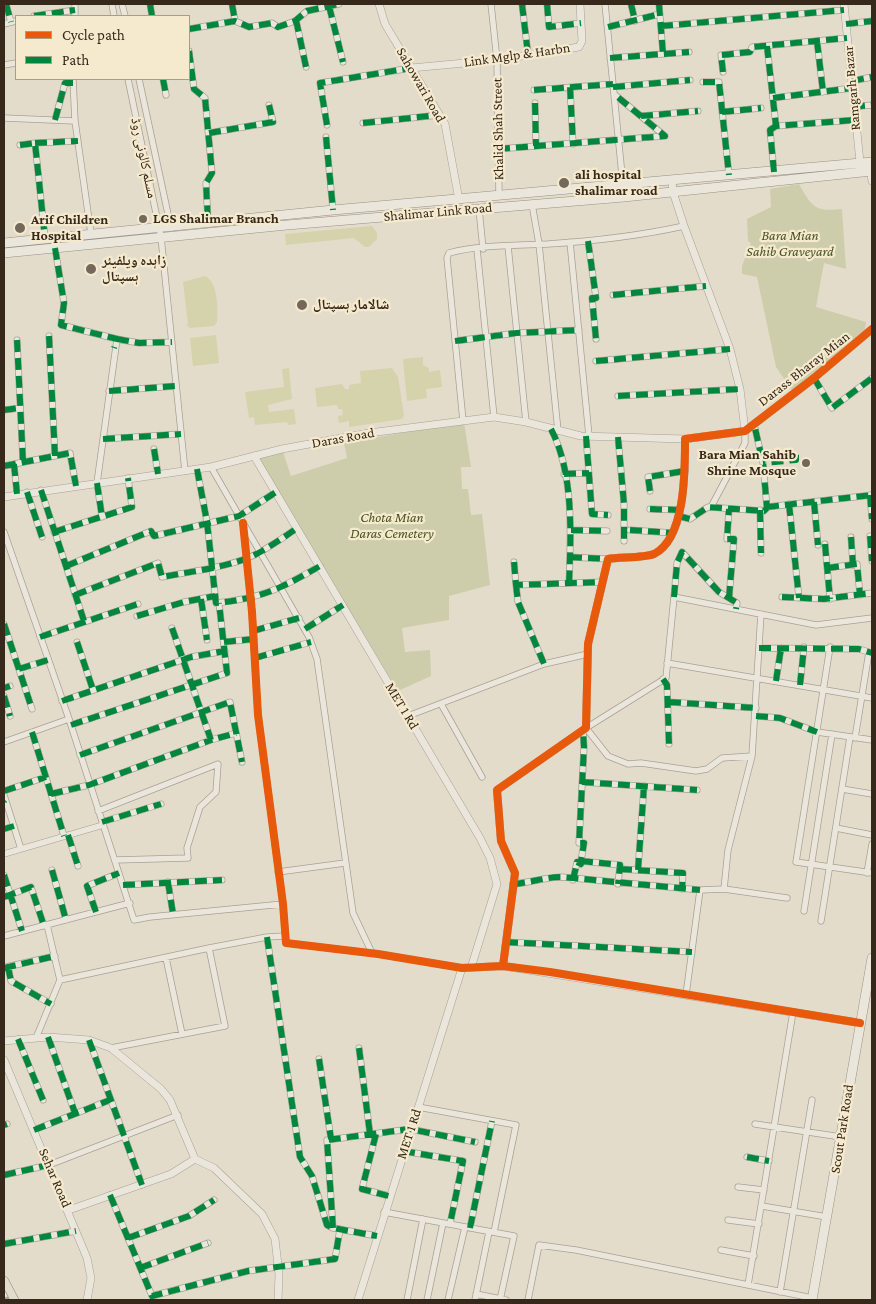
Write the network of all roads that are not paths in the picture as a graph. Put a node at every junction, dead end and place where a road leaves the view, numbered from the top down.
1 (6, 4) edge
2 (232, 4) edge
3 (339, 4) edge
4 (379, 4) edge
5 (491, 4) edge
6 (522, 4) edge
7 (547, 4) edge
8 (580, 4) edge
9 (605, 4) edge
10 (631, 4) edge
11 (660, 4) edge
12 (324, 6) edge
13 (844, 7) edge
14 (75, 10) edge
15 (660, 14) junction
16 (41, 15) edge
17 (296, 20) junction
18 (872, 20) edge
19 (234, 21) junction
20 (635, 21) junction
21 (13, 22) edge
22 (581, 23) junction
23 (4, 24) edge
24 (846, 24) junction
25 (661, 26) junction
26 (608, 28) junction
27 (190, 29) edge
28 (847, 38) junction
29 (817, 41) junction
30 (767, 46) junction
31 (689, 52) dead end
32 (528, 54) junction
33 (663, 54) junction
34 (190, 58) edge
35 (610, 58) junction
36 (497, 60) junction
37 (343, 62) dead end
38 (306, 67) dead end
39 (411, 68) junction
40 (722, 72) dead end
41 (872, 77) edge
42 (128, 80) edge
43 (139, 80) edge
44 (163, 80) edge
45 (690, 80) dead end
46 (73, 81) edge
47 (703, 82) dead end
48 (852, 84) junction
49 (613, 85) junction
50 (570, 87) junction
51 (534, 90) dead end
52 (823, 92) junction
53 (614, 94) junction
54 (166, 95) dead end
55 (773, 98) junction
56 (535, 103) dead end
57 (269, 105) dead end
58 (872, 105) edge
59 (760, 108) dead end
60 (854, 110) junction
61 (698, 111) dead end
62 (722, 112) junction
63 (439, 116) junction
64 (641, 116) junction
65 (4, 118) edge
66 (55, 120) junction
67 (855, 120) junction
68 (75, 121) junction
69 (363, 123) dead end
70 (327, 125) dead end
71 (776, 126) junction
72 (209, 133) junction
73 (326, 137) dead end
74 (78, 141) junction
75 (618, 141) junction
76 (35, 143) junction
77 (573, 144) junction
78 (20, 145) dead end
79 (536, 146) junction
80 (498, 149) junction
81 (860, 168) junction
82 (871, 170) edge
83 (774, 172) junction
84 (729, 175) junction
85 (672, 181) junction
86 (623, 186) junction
87 (673, 192) junction
88 (498, 195) junction
89 (459, 200) junction
90 (532, 204) junction
91 (392, 206) junction
92 (479, 209) junction
93 (333, 210) junction
94 (392, 216) junction
95 (208, 222) junction
96 (171, 225) junction
97 (684, 226) junction
98 (159, 227) junction
99 (91, 234) junction
100 (173, 236) junction
101 (161, 237) junction
102 (45, 238) junction
103 (588, 241) junction
104 (570, 242) junction
105 (4, 243) edge
106 (539, 244) junction
107 (508, 246) junction
108 (55, 248) junction
109 (480, 249) junction
110 (4, 253) edge
111 (706, 286) junction
112 (613, 295) dead end
113 (872, 329) edge
114 (579, 330) junction
115 (548, 332) junction
116 (517, 334) junction
117 (49, 336) dead end
118 (486, 338) junction
119 (117, 339) junction
120 (596, 339) dead end
121 (17, 340) dead end
122 (455, 341) junction
123 (172, 342) junction
124 (730, 349) junction
125 (596, 361) dead end
126 (814, 378) junction
127 (872, 378) edge
128 (176, 386) junction
129 (740, 389) junction
130 (109, 390) junction
131 (618, 396) dead end
132 (20, 408) junction
133 (4, 410) edge
134 (494, 417) junction
135 (463, 420) junction
136 (526, 422) junction
137 (750, 427) junction
138 (554, 430) junction
139 (181, 434) junction
140 (587, 436) junction
141 (618, 437) junction
142 (103, 439) junction
143 (684, 439) junction
144 (154, 449) dead end
145 (55, 456) junction
146 (254, 456) junction
147 (23, 462) junction
148 (14, 464) junction
149 (4, 466) edge
150 (211, 468) junction
151 (197, 469) junction
152 (185, 471) junction
153 (589, 472) junction
154 (685, 472) junction
155 (158, 474) junction
156 (564, 474) junction
157 (128, 478) junction
158 (97, 483) junction
159 (76, 486) junction
160 (41, 490) junction
161 (650, 491) dead end
162 (27, 492) junction
163 (276, 492) junction
164 (17, 494) junction
165 (871, 495) edge
166 (4, 497) edge
167 (814, 502) junction
168 (789, 504) junction
169 (767, 507) junction
170 (711, 508) junction
171 (730, 508) junction
172 (650, 509) dead end
173 (760, 510) junction
174 (679, 513) junction
175 (608, 515) dead end
176 (239, 516) junction
177 (102, 517) junction
178 (872, 519) edge
179 (206, 522) junction
180 (243, 523) junction
181 (298, 528) junction
182 (571, 530) junction
183 (630, 530) dead end
184 (607, 531) dead end
185 (4, 532) edge
186 (54, 532) junction
187 (673, 533) junction
188 (870, 536) dead end
189 (42, 537) dead end
190 (850, 537) dead end
191 (624, 541) dead end
192 (261, 552) junction
193 (761, 553) dead end
194 (872, 554) edge
195 (570, 557) junction
196 (247, 558) junction
197 (608, 559) junction
198 (872, 561) edge
199 (514, 562) dead end
200 (853, 565) junction
201 (66, 566) junction
202 (320, 566) junction
203 (212, 568) junction
204 (827, 568) junction
205 (602, 582) junction
206 (569, 583) junction
207 (516, 586) junction
208 (282, 588) junction
209 (872, 593) edge
210 (860, 594) junction
211 (75, 595) junction
212 (215, 596) junction
213 (674, 597) junction
214 (782, 597) dead end
215 (729, 598) junction
216 (799, 598) junction
217 (830, 598) junction
218 (201, 599) junction
219 (251, 599) junction
220 (219, 603) junction
221 (138, 604) dead end
222 (343, 605) junction
223 (736, 609) junction
224 (761, 614) junction
225 (137, 616) dead end
226 (299, 618) junction
227 (872, 618) edge
228 (84, 621) junction
229 (4, 624) edge
230 (172, 628) dead end
231 (305, 629) junction
232 (253, 631) junction
233 (40, 637) junction
234 (254, 639) junction
235 (207, 640) dead end
236 (76, 642) dead end
237 (224, 642) junction
238 (311, 642) junction
239 (804, 647) junction
240 (830, 647) junction
241 (759, 648) junction
242 (781, 648) junction
243 (225, 651) junction
244 (871, 653) edge
245 (588, 654) junction
246 (255, 658) junction
247 (184, 659) junction
248 (48, 660) junction
249 (667, 663) junction
250 (544, 664) junction
251 (19, 669) junction
252 (758, 677) junction
253 (663, 679) junction
254 (776, 680) junction
255 (192, 683) junction
256 (800, 685) junction
257 (10, 686) dead end
258 (4, 688) edge
259 (822, 689) junction
260 (94, 690) junction
261 (4, 696) edge
262 (862, 696) junction
263 (872, 698) edge
264 (62, 700) junction
265 (669, 702) junction
266 (441, 704) junction
267 (756, 708) junction
268 (32, 709) dead end
269 (202, 712) junction
270 (10, 716) dead end
271 (408, 716) junction
272 (756, 716) junction
273 (70, 722) junction
274 (584, 729) junction
275 (32, 732) junction
276 (816, 732) junction
277 (236, 733) junction
278 (832, 734) junction
279 (853, 737) junction
280 (211, 740) junction
281 (872, 740) edge
282 (4, 742) edge
283 (669, 744) dead end
284 (80, 755) junction
285 (752, 756) junction
286 (242, 762) dead end
287 (46, 777) junction
288 (482, 777) dead end
289 (582, 782) junction
290 (89, 784) junction
291 (644, 786) junction
292 (842, 789) junction
293 (697, 790) dead end
294 (4, 791) edge
295 (51, 794) junction
296 (872, 794) edge
297 (4, 799) edge
298 (161, 804) dead end
299 (98, 810) junction
300 (102, 823) junction
301 (14, 826) junction
302 (836, 828) junction
303 (4, 829) edge
304 (872, 835) edge
305 (66, 836) junction
306 (872, 844) edge
307 (21, 849) junction
308 (4, 854) edge
309 (115, 860) junction
310 (582, 861) junction
311 (345, 863) junction
312 (812, 864) junction
313 (78, 866) dead end
314 (830, 867) junction
315 (620, 869) junction
316 (52, 870) dead end
317 (638, 870) junction
318 (278, 872) junction
319 (119, 873) junction
320 (870, 873) edge
321 (4, 875) edge
322 (222, 880) dead end
323 (573, 880) junction
324 (168, 882) junction
325 (513, 884) junction
326 (618, 884) junction
327 (123, 885) junction
328 (682, 889) junction
329 (724, 889) junction
330 (700, 890) junction
331 (7, 896) edge
332 (787, 898) dead end
333 (130, 902) junction
334 (283, 904) junction
335 (804, 911) dead end
336 (96, 912) junction
337 (173, 914) junction
338 (66, 920) junction
339 (821, 920) dead end
340 (46, 925) junction
341 (22, 931) junction
342 (4, 936) edge
343 (285, 936) junction
344 (267, 937) junction
345 (506, 942) junction
346 (209, 948) junction
347 (692, 952) junction
348 (372, 953) junction
349 (55, 956) junction
350 (166, 958) junction
351 (872, 958) edge
352 (503, 966) junction
353 (6, 967) edge
354 (462, 968) junction
355 (471, 968) junction
356 (871, 978) edge
357 (60, 980) junction
358 (686, 995) junction
359 (51, 1004) junction
360 (793, 1012) junction
361 (860, 1022) junction
362 (182, 1034) junction
363 (48, 1037) junction
364 (36, 1038) junction
365 (18, 1039) junction
366 (89, 1040) junction
367 (4, 1041) edge
368 (111, 1048) junction
369 (359, 1048) dead end
370 (4, 1060) edge
371 (319, 1060) dead end
372 (43, 1100) dead end
373 (110, 1100) junction
374 (812, 1100) dead end
375 (418, 1107) junction
376 (76, 1113) junction
377 (178, 1115) junction
378 (492, 1121) junction
379 (755, 1124) dead end
380 (774, 1127) junction
381 (410, 1129) junction
382 (34, 1130) junction
383 (806, 1132) junction
384 (373, 1134) junction
385 (123, 1136) junction
386 (841, 1138) junction
387 (331, 1139) junction
388 (475, 1142) dead end
389 (403, 1152) junction
390 (747, 1157) dead end
391 (195, 1159) junction
392 (769, 1161) junction
393 (48, 1165) junction
394 (4, 1175) edge
395 (142, 1185) junction
396 (738, 1186) dead end
397 (764, 1190) junction
398 (110, 1196) junction
399 (389, 1196) junction
400 (214, 1200) dead end
401 (762, 1206) junction
402 (68, 1210) junction
403 (384, 1212) junction
404 (793, 1212) junction
405 (827, 1218) junction
406 (423, 1219) junction
407 (728, 1220) dead end
408 (447, 1224) junction
409 (759, 1224) junction
410 (468, 1228) junction
411 (336, 1229) junction
412 (76, 1231) junction
413 (492, 1232) junction
414 (377, 1236) junction
415 (128, 1238) junction
416 (208, 1243) dead end
417 (4, 1244) edge
418 (721, 1250) dead end
419 (754, 1256) junction
420 (278, 1267) junction
421 (140, 1268) junction
422 (4, 1281) edge
423 (748, 1285) junction
424 (780, 1292) junction
425 (475, 1297) edge
426 (812, 1299) edge
427 (14, 1300) edge
428 (87, 1300) edge
429 (278, 1300) edge
430 (358, 1300) edge
431 (407, 1300) edge
432 (428, 1300) edge
433 (448, 1300) edge
434 (502, 1300) edge
435 (528, 1300) edge

1 - 21 street
2 - 19 street
3 - 12 street
4 - 39 street, Sahowari Road
5 - 36 street, Khalid Shah Street
6 - 32 street
7 - 22 street
8 - 22 street, Link Mglp & Harbn
9 - 26 street
10 - 20 street
11 - 15 street
12 - 17 street
12 - 37 street
13 - 24 street, Ramgarh Bazar
13 - 25 street
14 - 16 street
15 - 20 street
15 - 25 street
17 - 19 street
17 - 38 street
18 - 24 street
19 - 27 street
20 - 26 street
21 - 23 street
22 - 32 street, Link Mglp & Harbn
24 - 28 street, Ramgarh Bazar
25 - 33 street
26 - 35 street
28 - 29 street
28 - 48 street, Ramgarh Bazar
29 - 30 street
29 - 52 street
30 - 40 street
30 - 55 street
31 - 33 street
32 - 36 street, Link Mglp & Harbn
33 - 35 street
34 - 72 street
35 - 49 street
36 - 39 street, Link Mglp & Harbn
36 - 80 street, Khalid Shah Street
39 - 63 street, Sahowari Road
39 - 70 street
41 - 48 street
42 - 98 street, مسلم کالونی روڈ
43 - 96 street, مسلم کالونی روڈ
44 - 54 street
45 - 49 street
46 - 66 street
46 - 68 street
47 - 62 street
48 - 52 street
48 - 60 street, Ramgarh Bazar
49 - 50 street
49 - 53 street
50 - 51 street
50 - 77 street
52 - 55 street
53 - 64 street
53 - 75 street
55 - 71 street
56 - 79 street
57 - 72 street
58 - 60 street
59 - 62 street
60 - 67 street, Ramgarh Bazar
61 - 64 street
62 - 84 street
63 - 69 street
63 - 89 street, Sahowari Road
64 - 75 street
65 - 66 street
66 - 68 street
67 - 71 street
67 - 81 street, Ramgarh Bazar
68 - 74 street
71 - 83 street
72 - 95 street
73 - 93 street
74 - 76 street
74 - 99 street
75 - 77 street
75 - 86 street
76 - 78 street
76 - 102 street
77 - 79 street
79 - 80 street
80 - 88 street, Khalid Shah Street
81 - 82 main road, Shalimar Link Road
81 - 83 main road, Shalimar Link Road
81 - 87 main road, Shalimar Link Road
83 - 84 main road, Shalimar Link Road
84 - 85 main road, Shalimar Link Road
85 - 86 main road, Shalimar Link Road
85 - 87 street
86 - 88 main road, Shalimar Link Road
87 - 90 main road, Shalimar Link Road
87 - 97 street
88 - 89 main road, Shalimar Link Road
89 - 91 main road, Shalimar Link Road
90 - 92 main road, Shalimar Link Road
90 - 106 street
91 - 93 main road, Shalimar Link Road
91 - 94 main road
92 - 94 main road, Shalimar Link Road
92 - 109 street
93 - 95 main road, Shalimar Link Road
94 - 100 main road, Shalimar Link Road
95 - 96 main road, Shalimar Link Road
96 - 98 main road, Shalimar Link Road
96 - 100 street, مسلم کالونی روڈ
97 - 103 street
97 - 111 street
98 - 99 main road, Shalimar Link Road
98 - 101 street, مسلم کالونی روڈ
99 - 102 main road, Shalimar Link Road
100 - 101 main road, Shalimar Link Road
101 - 108 main road, Shalimar Link Road
101 - 123 street, مسلم کالونی روڈ
102 - 105 main road, Shalimar Link Road
103 - 104 street
103 - 120 street
104 - 106 street
104 - 114 street
106 - 107 street
106 - 115 street
107 - 109 street
107 - 116 street
108 - 110 main road, Shalimar Link Road
108 - 119 street
109 - 118 street
109 - 122 street
111 - 112 street
111 - 124 street
113 - 126 street, Darass Bharay Mian
114 - 115 street
114 - 140 street
115 - 116 street
115 - 138 street
116 - 118 street
116 - 136 street
117 - 145 street
118 - 122 street
118 - 134 street
119 - 123 street
119 - 130 street
121 - 132 street
122 - 135 street
123 - 128 street, مسلم کالونی روڈ
124 - 125 street
124 - 129 street
126 - 127 street
126 - 137 street, Darass Bharay Mian
128 - 130 street
128 - 139 street, مسلم کالونی روڈ
129 - 131 street
129 - 137 street
130 - 142 street
132 - 133 street
132 - 147 street
134 - 135 street, Daras Road
134 - 136 street, Daras Road
135 - 146 street, Daras Road
136 - 138 street, Daras Road
137 - 143 street, Daras Road
137 - 169 street
137 - 170 street
138 - 140 street, Daras Road
138 - 156 street
139 - 142 street
139 - 152 street, مسلم کالونی روڈ
140 - 141 street, Daras Road
140 - 153 street
141 - 143 street, Daras Road
141 - 191 street
142 - 158 street
143 - 154 street
144 - 155 street
145 - 147 street
145 - 159 street
146 - 150 street, Daras Road
146 - 163 street, MET 1 Rd
147 - 148 street
148 - 149 street
148 - 164 street
150 - 151 street, Daras Road
150 - 176 street
151 - 152 street, Daras Road
151 - 179 street
152 - 155 street, Daras Road
153 - 156 street
153 - 175 street
154 - 161 street
154 - 174 street
155 - 157 street, Daras Road
156 - 182 street
157 - 158 street, Daras Road
157 - 177 street
158 - 159 street, Daras Road
158 - 177 street
159 - 160 street, Daras Road
160 - 162 street, Daras Road
160 - 186 street
162 - 164 street, Daras Road
162 - 189 street
163 - 176 street
163 - 181 street, MET 1 Rd
164 - 166 street, Daras Road
165 - 167 street
165 - 178 street
167 - 168 street
167 - 204 street
168 - 169 street
168 - 216 street
169 - 173 street
170 - 171 street
170 - 174 street
171 - 173 street
171 - 215 street
172 - 174 street
173 - 193 street
174 - 187 street
176 - 179 street
176 - 180 street
177 - 186 street
179 - 201 street
179 - 203 street
180 - 192 street
180 - 196 street
181 - 192 street
181 - 202 street, MET 1 Rd
182 - 184 street
182 - 195 street
183 - 187 street
185 - 233 street
186 - 201 street
187 - 197 street
188 - 194 street
190 - 200 street
192 - 196 street
192 - 208 street
194 - 198 street
195 - 197 street
195 - 206 street
196 - 203 street
196 - 219 street
197 - 205 street
199 - 207 street
200 - 204 street
200 - 210 street
201 - 211 street
202 - 208 street
202 - 222 street, MET 1 Rd
203 - 211 street
203 - 212 street
204 - 217 street
205 - 206 street
205 - 245 street
206 - 207 street
207 - 250 street
208 - 219 street
208 - 226 street
209 - 210 street
210 - 217 street
211 - 228 street
212 - 218 street
212 - 220 street
213 - 215 street
213 - 223 street
213 - 249 street
214 - 216 street
215 - 223 street
216 - 217 street
218 - 225 street
218 - 235 street
219 - 220 street
219 - 232 street
220 - 237 street
221 - 228 street
222 - 231 street
222 - 271 street, MET 1 Rd
223 - 224 street
224 - 227 street
224 - 241 street
226 - 231 street
226 - 232 street
228 - 233 street
229 - 251 street
230 - 247 street
231 - 238 street
232 - 234 street
233 - 248 street
234 - 237 street
234 - 246 street
236 - 260 street
237 - 243 street
238 - 246 street
238 - 311 street
239 - 240 street
239 - 242 street
239 - 256 street
240 - 244 street
240 - 259 street
241 - 242 street
241 - 252 street
242 - 254 street
243 - 247 street
243 - 255 street
244 - 262 street
245 - 250 street
245 - 274 street
246 - 318 street
247 - 255 street
247 - 260 street
248 - 251 street
248 - 264 street
249 - 252 street
249 - 253 street
250 - 266 street
251 - 268 street
252 - 254 street
252 - 267 street
253 - 265 street
253 - 274 street
254 - 256 street
255 - 269 street
255 - 273 street
256 - 259 street
257 - 258 street
259 - 262 street
259 - 276 street
260 - 264 street
261 - 270 street
262 - 263 street
262 - 279 street
264 - 273 street
265 - 267 street
265 - 283 street
266 - 271 street
266 - 288 street
267 - 272 street
269 - 277 street
269 - 280 street
269 - 284 street
271 - 355 street, MET 1 Rd
272 - 276 street
272 - 285 street
273 - 275 street
273 - 284 street
274 - 285 street
274 - 289 street
274 - 325 street
275 - 282 street
275 - 287 street
276 - 278 street
276 - 312 street
277 - 280 street
277 - 286 street
278 - 279 street
278 - 312 street
279 - 281 street
279 - 292 street
280 - 290 street
284 - 290 street
285 - 329 street
287 - 294 street
287 - 295 street
289 - 291 street
289 - 310 street
290 - 295 street
290 - 299 street
291 - 293 street
291 - 317 street
292 - 296 street
292 - 302 street
295 - 305 street
297 - 301 street
298 - 300 street
299 - 300 street
299 - 309 street
300 - 305 street
300 - 309 street
301 - 303 street
301 - 307 street
302 - 304 street
302 - 314 street
305 - 307 street
305 - 313 street
306 - 320 street
307 - 308 street
309 - 319 street
310 - 315 street
310 - 323 street
311 - 318 street
311 - 348 street
312 - 314 street
312 - 335 street
314 - 320 street
314 - 339 street
315 - 317 street
315 - 326 street
316 - 338 street
317 - 328 street
318 - 334 street
319 - 327 street
319 - 336 street
321 - 331 street
322 - 324 street
323 - 325 street
323 - 326 street
324 - 327 street
324 - 337 street
325 - 345 street
326 - 328 street
327 - 333 street
328 - 330 street
329 - 330 street
329 - 332 street
330 - 347 street
331 - 340 street
331 - 341 street
333 - 336 street
333 - 337 street
334 - 337 street
334 - 343 street
336 - 338 street
338 - 340 street
340 - 341 street
340 - 349 street
341 - 342 street
343 - 344 street
343 - 348 street
344 - 346 street
344 - 411 street
345 - 347 street
345 - 352 street
346 - 350 street
346 - 362 street
347 - 358 street
348 - 354 street
349 - 353 street
349 - 357 street
350 - 357 street
350 - 362 street
351 - 356 main road, Scout Park Road
352 - 355 street
352 - 358 street
353 - 359 street
354 - 355 street
354 - 375 street, MET 1 Rd
356 - 361 main road, Scout Park Road
357 - 359 street
358 - 360 street
359 - 364 street
360 - 361 street
360 - 380 street
361 - 386 main road, Scout Park Road
362 - 368 street
363 - 364 street
363 - 366 street
363 - 376 street
364 - 365 street
365 - 367 street
365 - 372 street
366 - 368 street
366 - 373 street
368 - 377 street
369 - 384 street
370 - 382 street, Sehar Road
371 - 387 street
373 - 376 street
373 - 385 street
374 - 383 street
375 - 378 street
375 - 381 street, MET 1 Rd
376 - 382 street
377 - 385 street
377 - 391 street
378 - 410 street
378 - 413 street
379 - 380 street
380 - 383 street
380 - 392 street
381 - 384 street
381 - 388 street
381 - 389 street, MET 1 Rd
382 - 393 street, Sehar Road
383 - 386 street
383 - 404 street
384 - 387 street
384 - 399 street
385 - 393 street
385 - 395 street
386 - 405 main road, Scout Park Road
387 - 411 street
389 - 399 street, MET 1 Rd
389 - 408 street
390 - 392 street
391 - 395 street
391 - 420 street
392 - 397 street
393 - 394 street
393 - 402 street, Sehar Road
395 - 398 street
396 - 397 street
397 - 401 street
398 - 402 street
398 - 415 street
399 - 403 street, MET 1 Rd
400 - 415 street
401 - 404 street
401 - 409 street
402 - 412 street, Sehar Road
403 - 406 street
403 - 414 street, MET 1 Rd
404 - 405 street
404 - 424 street
405 - 426 main road, Scout Park Road
406 - 408 street
406 - 431 street
407 - 409 street
408 - 410 street
408 - 432 street
409 - 419 street
410 - 413 street
410 - 433 street
411 - 414 street
411 - 420 street
412 - 417 street
412 - 428 street, Sehar Road
413 - 425 street
413 - 434 street
414 - 430 street, MET 1 Rd
415 - 421 street
416 - 421 street
418 - 419 street
419 - 423 street
420 - 421 street
420 - 429 street
422 - 427 main road
423 - 424 street
423 - 435 street
424 - 426 street
425 - 434 street

